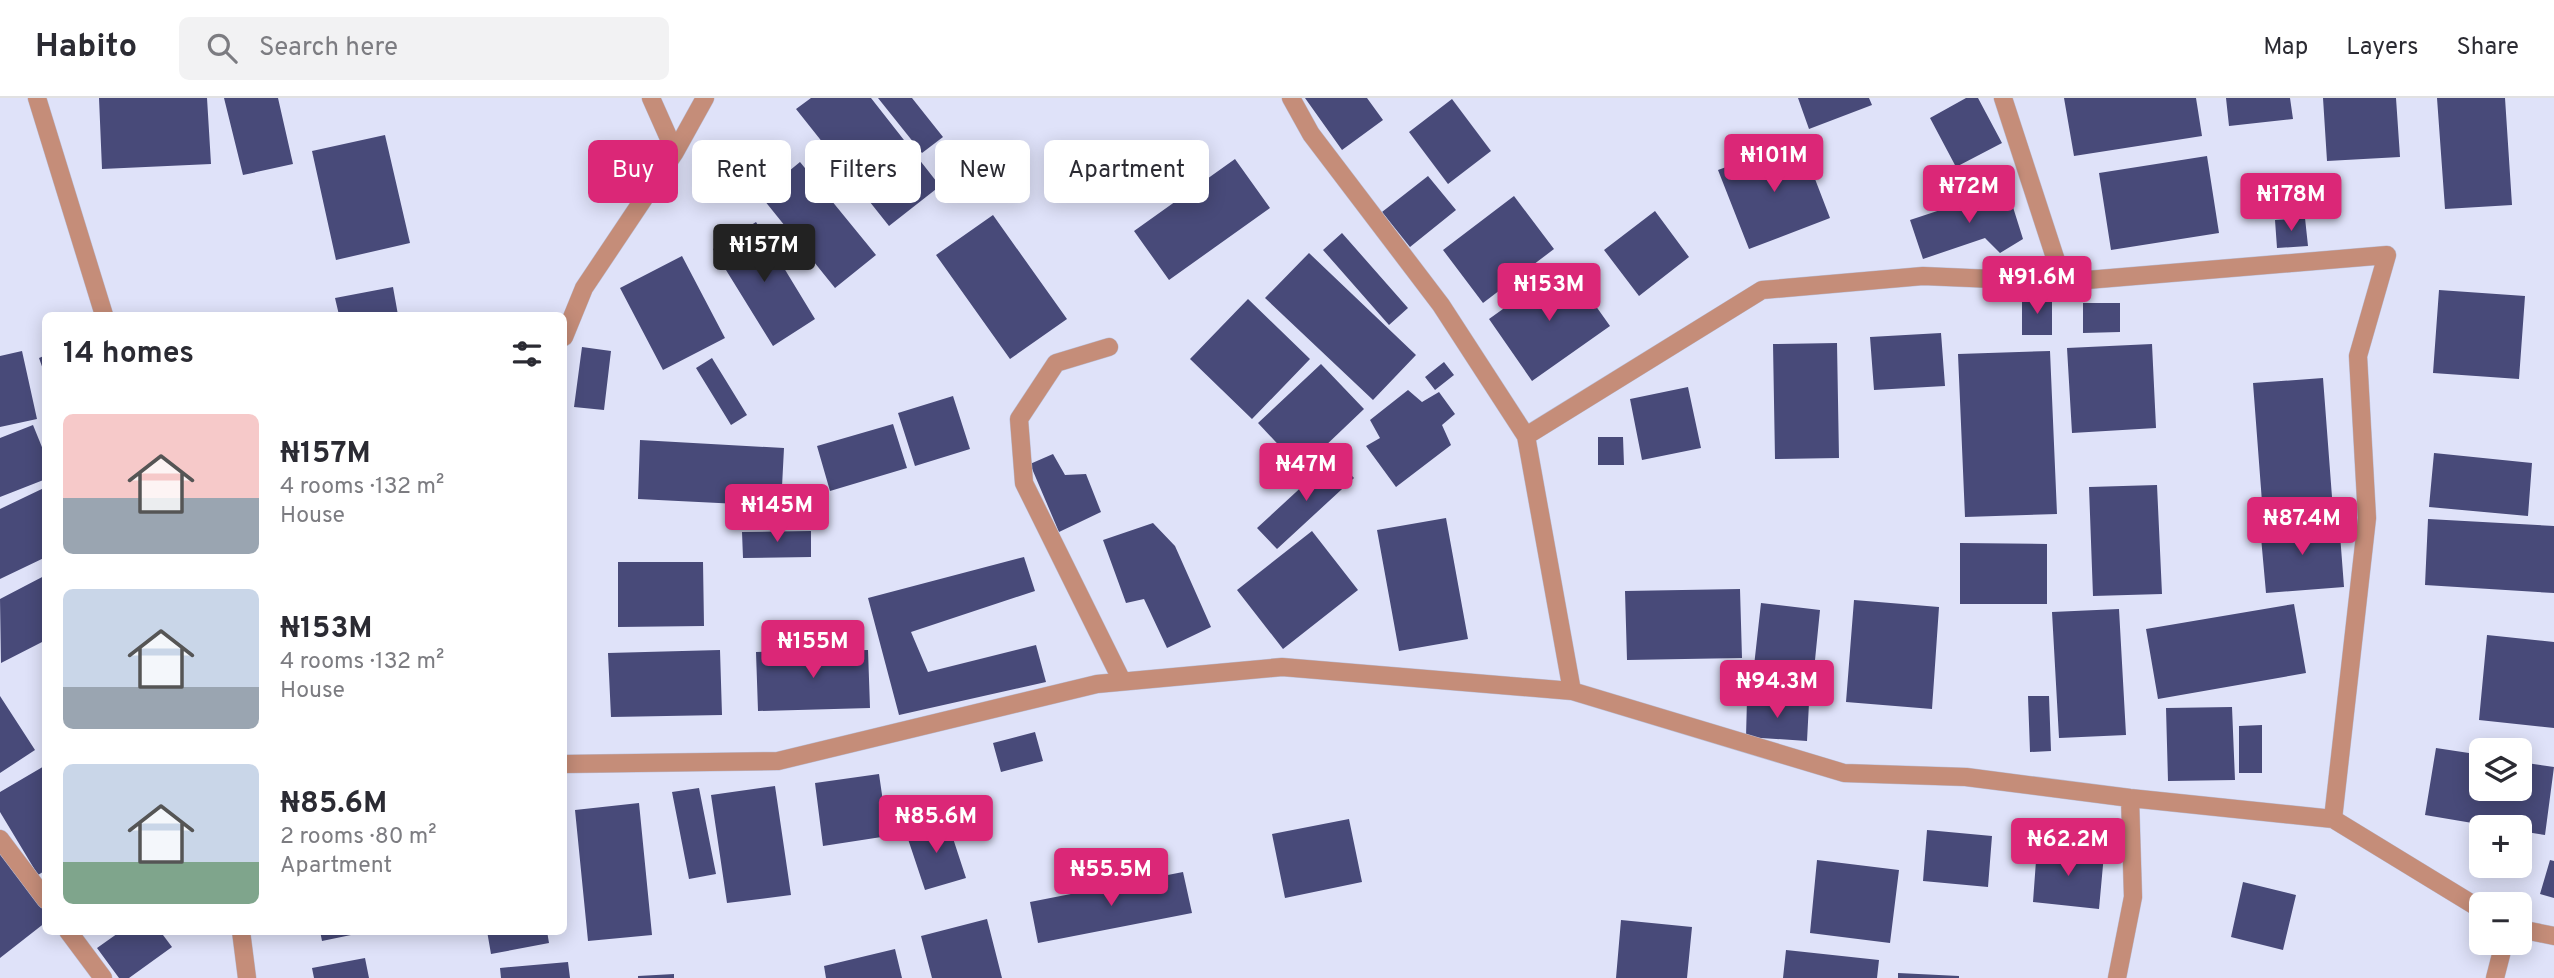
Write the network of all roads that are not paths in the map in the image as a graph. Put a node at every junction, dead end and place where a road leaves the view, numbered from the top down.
1 (37, 98) edge
2 (651, 98) edge
3 (705, 98) edge
4 (1291, 98) edge
5 (2003, 98) edge
6 (670, 140) edge
7 (678, 147) edge
8 (641, 203) edge
9 (2063, 282) junction
10 (103, 312) edge
11 (567, 330) edge
12 (1109, 347) dead end
13 (1526, 436) junction
14 (1122, 681) junction
15 (1572, 691) junction
16 (567, 764) edge
17 (2130, 798) junction
18 (2333, 818) junction
19 (0, 839) edge
20 (42, 895) edge
21 (2469, 902) edge
22 (2532, 931) edge
23 (71, 935) edge
24 (242, 935) edge
25 (2554, 936) edge
26 (2501, 955) edge
27 (103, 978) edge
28 (247, 978) edge
29 (2118, 978) edge
30 (2495, 978) edge

1 - 10 street
2 - 6 street
3 - 7 street
4 - 13 street
5 - 9 street
8 - 11 street
9 - 13 street
9 - 18 street
12 - 14 street
13 - 15 street
14 - 15 street
14 - 16 street
15 - 17 street
17 - 18 street
17 - 29 street
18 - 21 street
19 - 20 street
22 - 25 street
23 - 27 street
24 - 28 street
26 - 30 street

